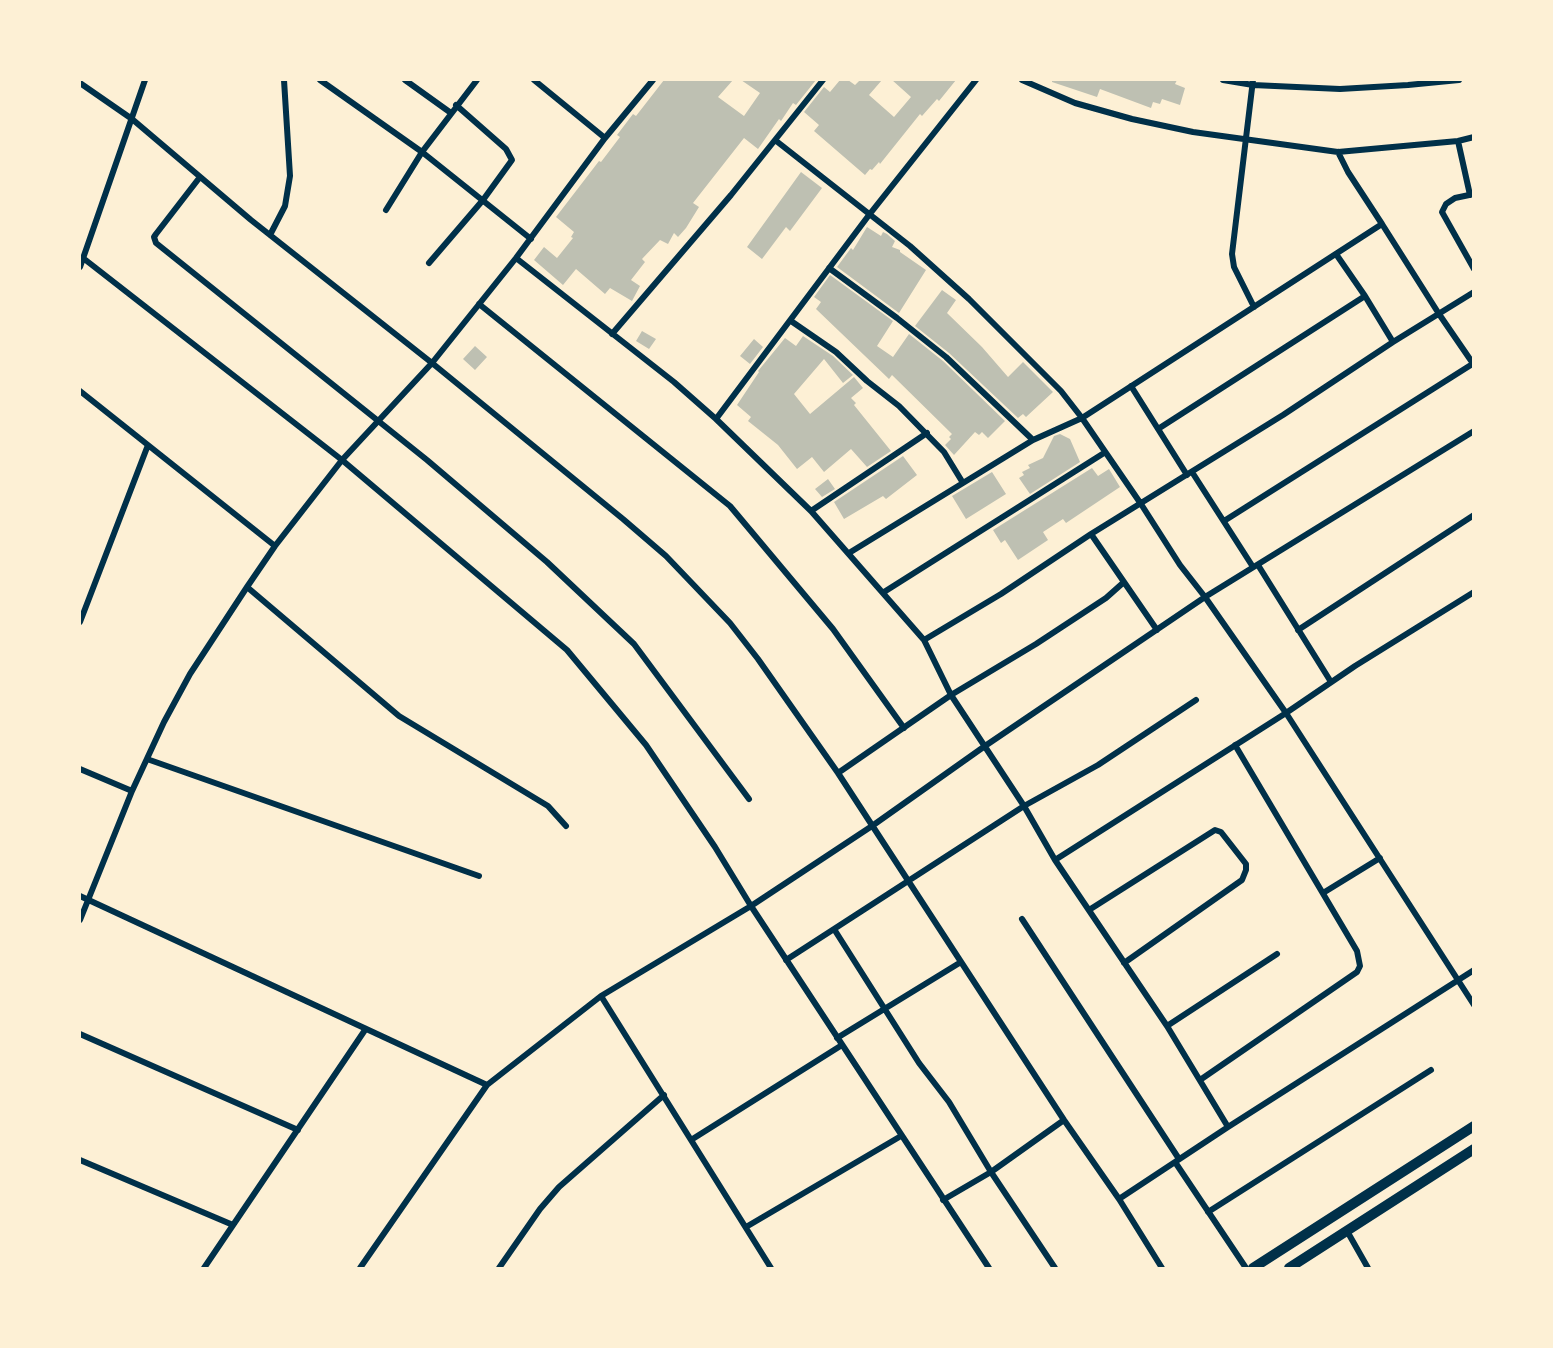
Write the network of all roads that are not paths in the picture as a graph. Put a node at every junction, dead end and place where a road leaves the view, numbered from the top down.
1 (145, 80) edge
2 (284, 80) edge
3 (320, 80) edge
4 (405, 80) edge
5 (477, 80) edge
6 (534, 80) edge
7 (653, 80) edge
8 (823, 80) edge
9 (976, 80) edge
10 (1023, 80) edge
11 (1223, 80) edge
12 (1459, 80) edge
13 (1253, 82) edge
14 (80, 83) edge
15 (456, 105) junction
16 (451, 113) junction
17 (132, 119) junction
18 (1473, 137) edge
19 (605, 138) junction
20 (1245, 139) junction
21 (775, 140) junction
22 (1458, 141) junction
23 (422, 152) junction
24 (1338, 152) junction
25 (200, 177) junction
26 (1472, 194) edge
27 (483, 200) junction
28 (386, 210) dead end
29 (869, 215) junction
30 (1382, 224) junction
31 (270, 235) junction
32 (531, 239) junction
33 (1336, 254) junction
34 (83, 258) junction
35 (516, 258) junction
36 (429, 263) dead end
37 (80, 267) edge
38 (829, 268) junction
39 (1473, 268) edge
40 (1473, 292) edge
41 (1365, 296) junction
42 (479, 304) junction
43 (1254, 307) junction
44 (1439, 314) junction
45 (791, 321) junction
46 (612, 334) junction
47 (1393, 342) junction
48 (432, 363) junction
49 (1473, 363) edge
50 (1131, 386) junction
51 (80, 391) edge
52 (1082, 418) junction
53 (716, 419) junction
54 (378, 420) junction
55 (1158, 429) junction
56 (1473, 430) edge
57 (927, 433) junction
58 (1033, 440) junction
59 (148, 445) junction
60 (1104, 453) junction
61 (342, 460) junction
62 (1190, 473) junction
63 (963, 483) junction
64 (1141, 504) junction
65 (811, 511) junction
66 (1473, 515) edge
67 (1224, 521) junction
68 (1091, 534) junction
69 (275, 546) junction
70 (849, 554) junction
71 (1256, 566) junction
72 (1124, 582) junction
73 (247, 587) junction
74 (884, 592) junction
75 (1473, 592) edge
76 (1205, 597) junction
77 (80, 622) edge
78 (1157, 630) junction
79 (1298, 630) junction
80 (924, 640) junction
81 (1331, 682) junction
82 (951, 695) junction
83 (1196, 700) dead end
84 (1286, 713) junction
85 (904, 728) junction
86 (1236, 745) junction
87 (985, 746) junction
88 (147, 759) junction
89 (80, 769) edge
90 (838, 773) junction
91 (132, 791) junction
92 (749, 800) dead end
93 (1024, 806) junction
94 (566, 826) dead end
95 (872, 826) junction
96 (1380, 858) junction
97 (1055, 860) junction
98 (479, 876) dead end
99 (908, 880) junction
100 (1323, 893) junction
101 (80, 896) edge
102 (87, 899) junction
103 (751, 906) junction
104 (1089, 910) junction
105 (1022, 918) dead end
106 (80, 920) edge
107 (834, 929) junction
108 (1277, 954) dead end
109 (786, 960) junction
110 (961, 962) junction
111 (1124, 963) junction
112 (1473, 970) edge
113 (1457, 980) junction
114 (601, 996) junction
115 (1473, 1005) edge
116 (885, 1008) junction
117 (1167, 1026) junction
118 (365, 1030) junction
119 (80, 1034) edge
120 (837, 1038) junction
121 (842, 1045) junction
122 (1431, 1070) dead end
123 (1200, 1080) junction
124 (487, 1085) junction
125 (663, 1095) junction
126 (1064, 1120) junction
127 (1228, 1126) junction
128 (1473, 1126) edge
129 (298, 1130) junction
130 (901, 1136) junction
131 (691, 1140) junction
132 (1473, 1149) edge
133 (80, 1160) edge
134 (1177, 1161) junction
135 (991, 1172) junction
136 (1119, 1199) junction
137 (943, 1200) junction
138 (1208, 1212) junction
139 (233, 1225) junction
140 (746, 1227) junction
141 (1347, 1231) junction
142 (204, 1269) edge
143 (360, 1269) edge
144 (499, 1269) edge
145 (771, 1269) edge
146 (989, 1269) edge
147 (1055, 1269) edge
148 (1162, 1269) edge
149 (1246, 1269) edge
150 (1253, 1269) edge
151 (1289, 1269) edge
152 (1368, 1269) edge

1 - 17 street
2 - 31 street
3 - 23 street
4 - 16 street
5 - 15 street
6 - 19 street
7 - 19 street
8 - 21 street
9 - 29 street
10 - 20 street
11 - 13 street
12 - 13 street
13 - 20 street
14 - 17 street
15 - 16 street
15 - 27 street
16 - 23 street
17 - 25 street
17 - 34 street
18 - 22 street
19 - 32 street
20 - 24 street
20 - 43 street
21 - 29 street
21 - 46 street
22 - 24 street
22 - 26 street
23 - 27 street
23 - 28 street
24 - 30 street
25 - 31 street
25 - 54 street
26 - 39 street
27 - 32 street
27 - 36 street
29 - 38 street
29 - 52 street
30 - 33 street
30 - 44 street
31 - 48 street
32 - 35 street
33 - 41 street
33 - 43 street
34 - 37 street
34 - 61 street
35 - 42 street
35 - 46 street
38 - 45 street
38 - 58 street
40 - 44 street
41 - 47 street
41 - 55 street
42 - 48 street
42 - 85 street
43 - 50 street
44 - 47 street
44 - 49 street
45 - 53 street
45 - 57 street
46 - 53 street
47 - 62 street
48 - 54 street
48 - 90 street
49 - 67 street
50 - 52 street
50 - 55 street
51 - 59 street
52 - 58 street
52 - 60 street
53 - 65 street
54 - 61 street
54 - 92 street
55 - 62 street
56 - 71 street
57 - 63 street
57 - 65 street
58 - 63 street
59 - 69 street
59 - 77 street
60 - 64 street
60 - 74 street
61 - 69 street
61 - 103 street
62 - 64 street
62 - 67 street
63 - 70 street
64 - 68 street
64 - 76 street
65 - 70 street
66 - 79 street
67 - 71 street
68 - 72 street
68 - 80 street
69 - 73 street
70 - 74 street
71 - 76 street
71 - 79 street
72 - 78 street
72 - 82 street
73 - 88 street
73 - 94 street
74 - 80 street
75 - 81 street
76 - 78 street
76 - 84 street
78 - 87 street
79 - 81 street
80 - 82 street
81 - 84 street
82 - 85 street
82 - 87 street
83 - 93 street
84 - 86 street
84 - 96 street
85 - 90 street
86 - 97 street
86 - 100 street
87 - 93 street
87 - 95 street
88 - 91 street
88 - 98 street
89 - 91 street
90 - 95 street
91 - 102 street
93 - 97 street
93 - 99 street
95 - 99 street
95 - 103 street
96 - 100 street
96 - 113 street
97 - 104 street
99 - 107 street
99 - 110 street
100 - 123 street
101 - 102 street
102 - 106 street
102 - 118 street
103 - 109 street
103 - 114 street
104 - 111 street
104 - 111 street
105 - 134 street
107 - 109 street
107 - 116 street
108 - 117 street
109 - 120 street
110 - 116 street
110 - 126 street
111 - 117 street
112 - 113 street
113 - 115 street
113 - 127 street
114 - 124 street
114 - 125 street
116 - 120 street
116 - 135 street
117 - 123 street
118 - 124 street
118 - 129 street
119 - 129 street
120 - 121 street
121 - 130 street
121 - 131 street
122 - 138 street
123 - 127 street
124 - 143 street
125 - 131 street
125 - 144 street
126 - 135 street
126 - 136 street
127 - 134 street
128 - 150 street
129 - 139 street
130 - 137 street
130 - 140 street
131 - 140 street
132 - 141 street
133 - 139 street
134 - 136 street
134 - 138 street
135 - 137 street
135 - 147 street
136 - 148 street
137 - 146 street
138 - 149 street
139 - 142 street
140 - 145 street
141 - 151 street
141 - 152 street

